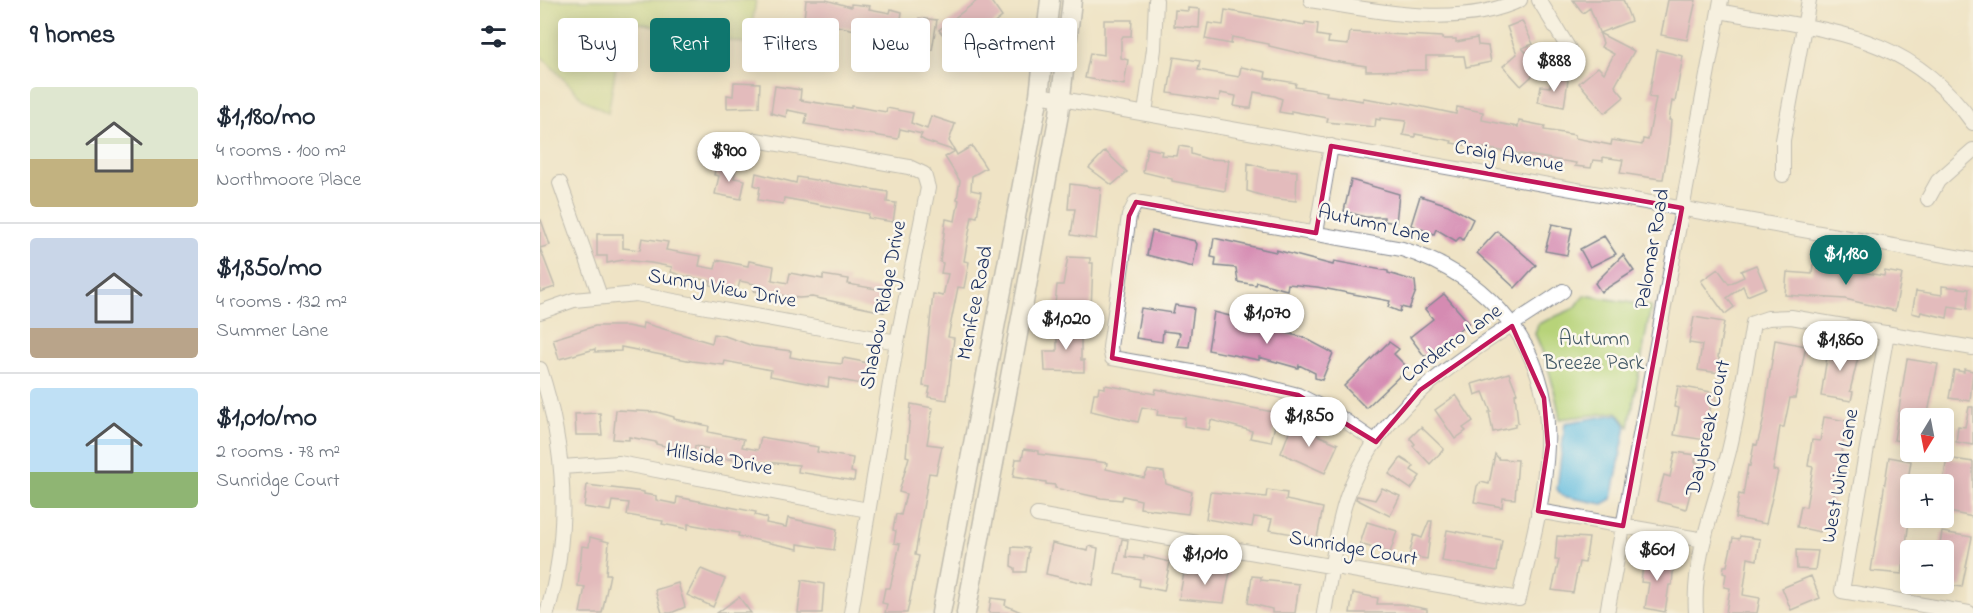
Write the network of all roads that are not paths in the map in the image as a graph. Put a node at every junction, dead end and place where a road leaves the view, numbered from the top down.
1 (1050, 0) edge
2 (1072, 0) edge
3 (1156, 0) edge
4 (1311, 0) edge
5 (1520, 0) edge
6 (1539, 0) edge
7 (1809, 0) edge
8 (1720, 5) edge
9 (1804, 26) junction
10 (1569, 49) dead end
11 (1039, 94) junction
12 (1061, 98) junction
13 (1145, 113) junction
14 (1973, 123) edge
15 (756, 140) dead end
16 (1331, 146) junction
17 (1973, 150) edge
18 (1783, 175) dead end
19 (560, 183) dead end
20 (1928, 199) dead end
21 (1682, 208) junction
22 (1316, 233) junction
23 (1973, 260) edge
24 (1563, 291) dead end
25 (600, 296) junction
26 (540, 312) edge
27 (1512, 326) junction
28 (1887, 333) junction
29 (897, 342) junction
30 (1973, 348) edge
31 (540, 369) edge
32 (1376, 442) junction
33 (562, 467) junction
34 (868, 510) junction
35 (1538, 511) junction
36 (1036, 515) dead end
37 (1623, 526) junction
38 (1704, 540) junction
39 (1332, 567) junction
40 (1520, 599) joint
41 (547, 613) edge
42 (851, 613) edge
43 (941, 613) edge
44 (966, 613) edge
45 (1324, 613) edge
46 (1607, 613) edge
47 (1696, 613) edge
48 (1969, 613) edge

1 - 11 main road, Menifee Road
2 - 12 main road
3 - 13 street
4 - 5 street
6 - 10 street
7 - 9 street
8 - 9 street
8 - 21 street, Palomar Road
9 - 14 street
9 - 18 street
11 - 12 street, Craig Avenue
11 - 43 main road, Menifee Road
12 - 13 street, Craig Avenue
12 - 44 main road
13 - 16 street, Craig Avenue
15 - 29 street, Shadow Ridge Drive
16 - 21 street, Craig Avenue
16 - 22 street
17 - 20 street
19 - 25 street
21 - 23 street, Craig Avenue
21 - 37 street, Palomar Road
22 - 27 street, Autumn Lane
22 - 32 street, Autumn Lane
24 - 27 street, Corderro Lane
25 - 26 street, Sunny View Drive
25 - 29 street, Sunny View Drive
27 - 32 street, Corderro Lane
27 - 35 street, Autumn Lane
28 - 30 street
28 - 38 street, Daybreak Court
28 - 48 street, West Wind Lane
29 - 34 street, Shadow Ridge Drive
31 - 33 street
32 - 39 street, Corderro Lane
33 - 34 street, Hillside Drive
33 - 41 street
34 - 42 street, Shadow Ridge Drive
35 - 37 street
35 - 40 street, Autumn Lane
36 - 39 street, Sunridge Court
37 - 38 street
37 - 46 street, Palomar Road
38 - 47 street, Daybreak Court
39 - 40 street, Sunridge Court
39 - 45 street, Corderro Lane

